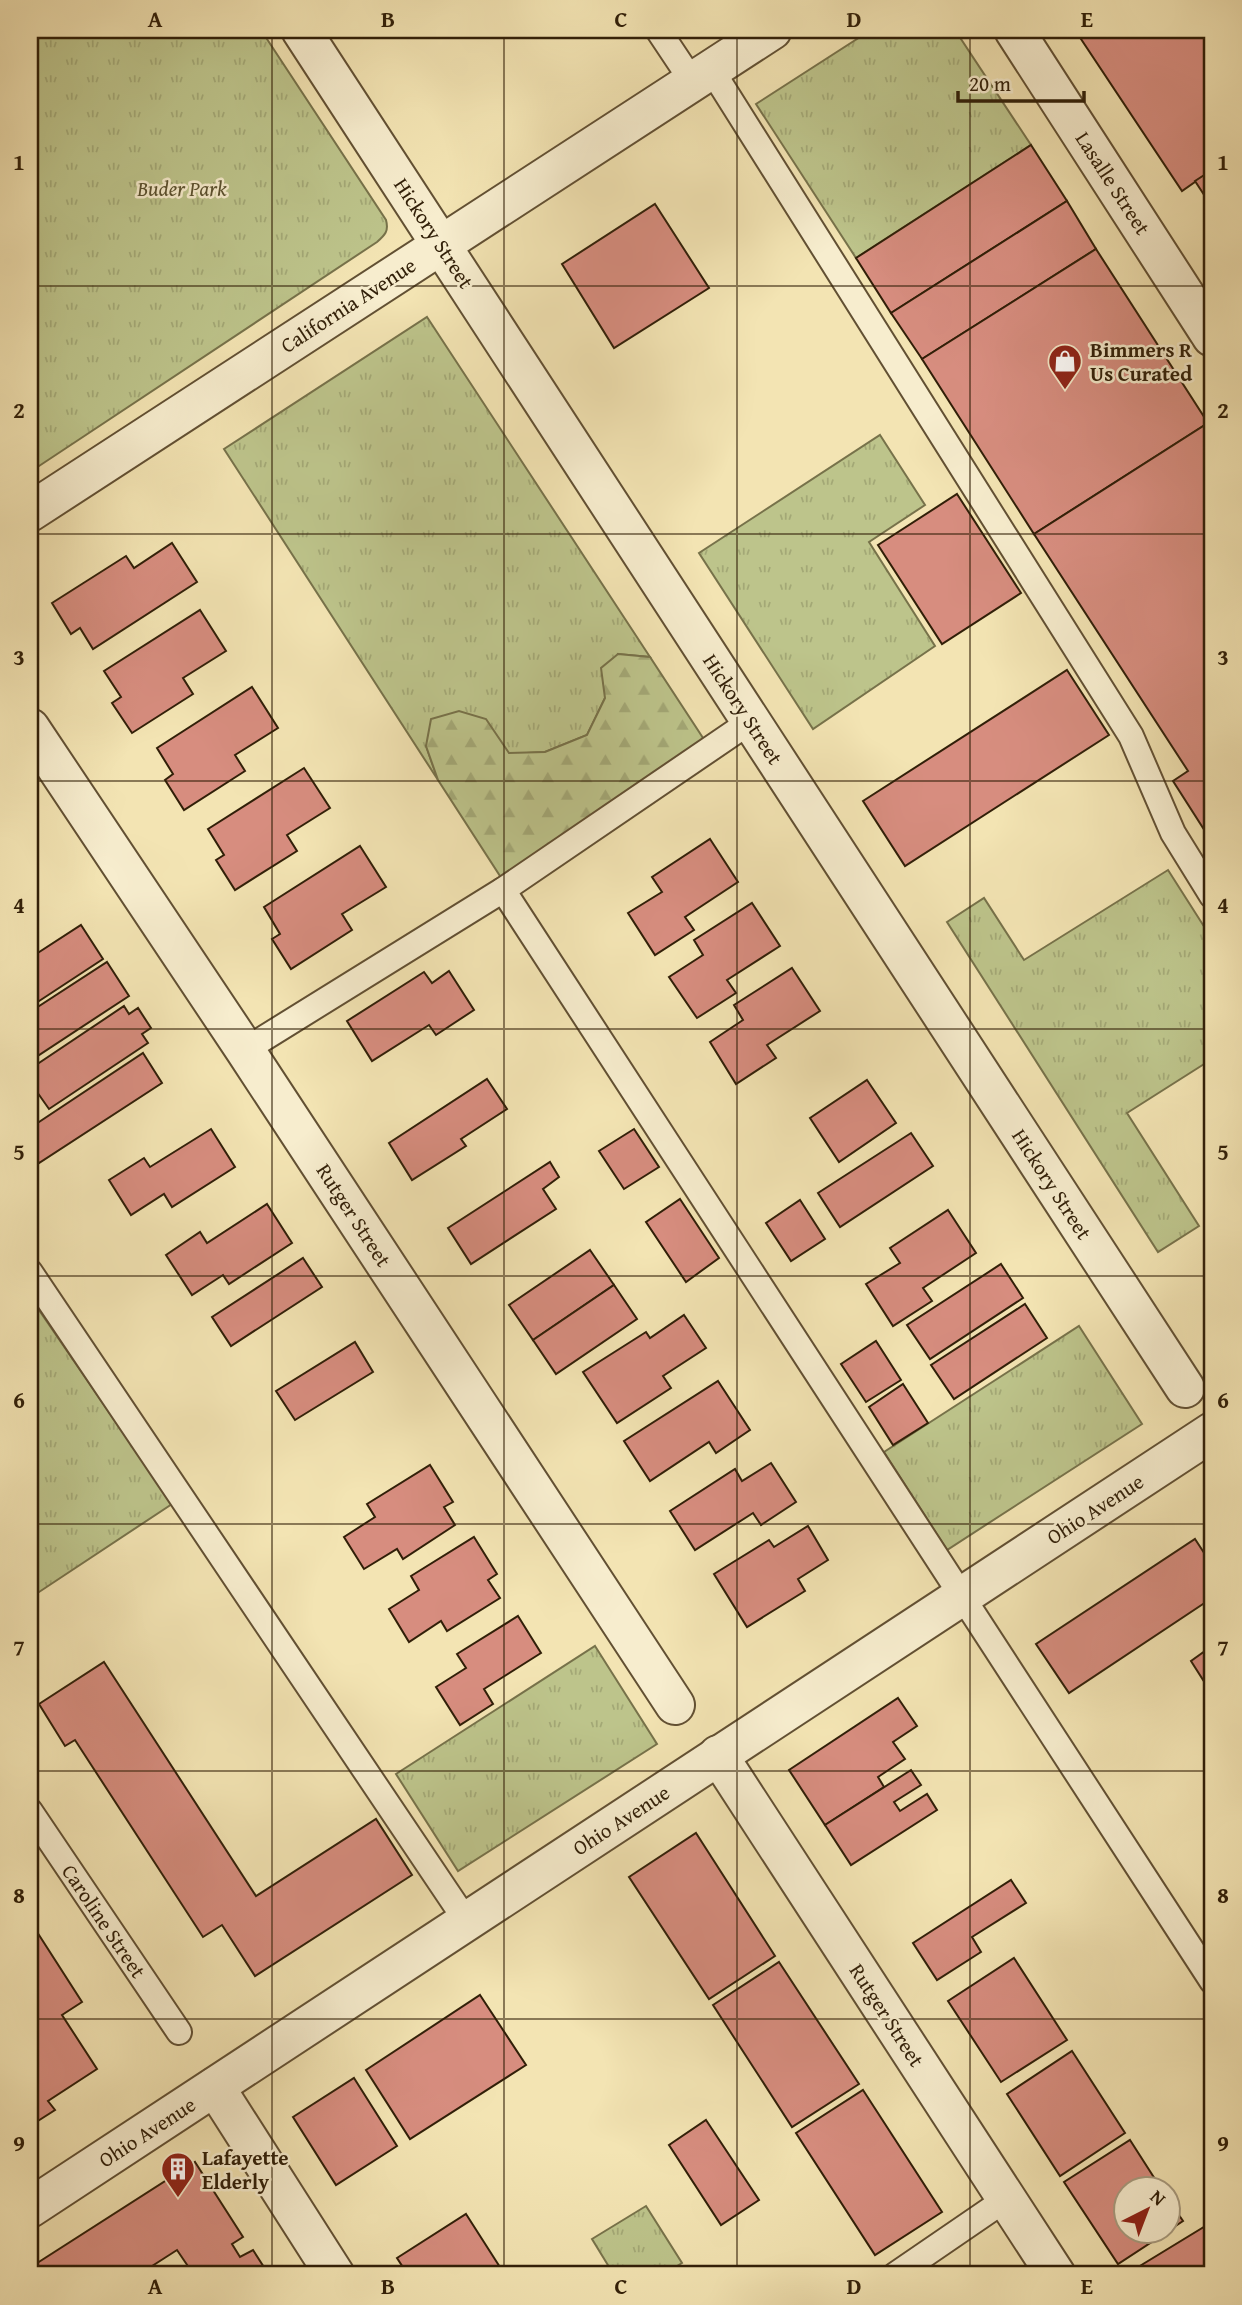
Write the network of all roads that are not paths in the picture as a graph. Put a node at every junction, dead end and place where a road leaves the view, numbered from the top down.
1 (301, 30) edge
2 (658, 30) edge
3 (772, 30) edge
4 (1014, 30) edge
5 (702, 75) junction
6 (441, 245) junction
7 (1212, 337) edge
8 (30, 512) edge
9 (751, 721) junction
10 (30, 728) edge
11 (503, 890) junction
12 (1212, 896) edge
13 (246, 1050) junction
14 (30, 1272) edge
15 (1185, 1388) dead end
16 (1212, 1432) edge
17 (961, 1596) junction
18 (675, 1705) dead end
19 (718, 1755) junction
20 (30, 1811) edge
21 (467, 1922) junction
22 (1212, 1981) edge
23 (179, 2032) dead end
24 (215, 2087) junction
25 (1006, 2199) junction
26 (30, 2208) edge
27 (335, 2275) edge
28 (895, 2275) edge
29 (1056, 2275) edge

1 - 6 street, Hickory Street
2 - 5 lane
3 - 5 street, California Avenue
4 - 7 street, Lasalle Street
5 - 6 street, California Avenue
5 - 12 lane
6 - 8 street, California Avenue
6 - 9 street, Hickory Street
9 - 11 lane
9 - 15 street, Hickory Street
10 - 13 street, Rutger Street
11 - 13 lane
11 - 17 lane
13 - 18 street, Rutger Street
14 - 21 lane
16 - 17 street, Ohio Avenue
17 - 19 street, Ohio Avenue
17 - 22 lane
19 - 21 street, Ohio Avenue
19 - 25 street, Rutger Street
20 - 23 lane, Caroline Street
21 - 24 street, Ohio Avenue
24 - 26 street, Ohio Avenue
24 - 27 street
25 - 28 lane
25 - 29 street, Rutger Street

